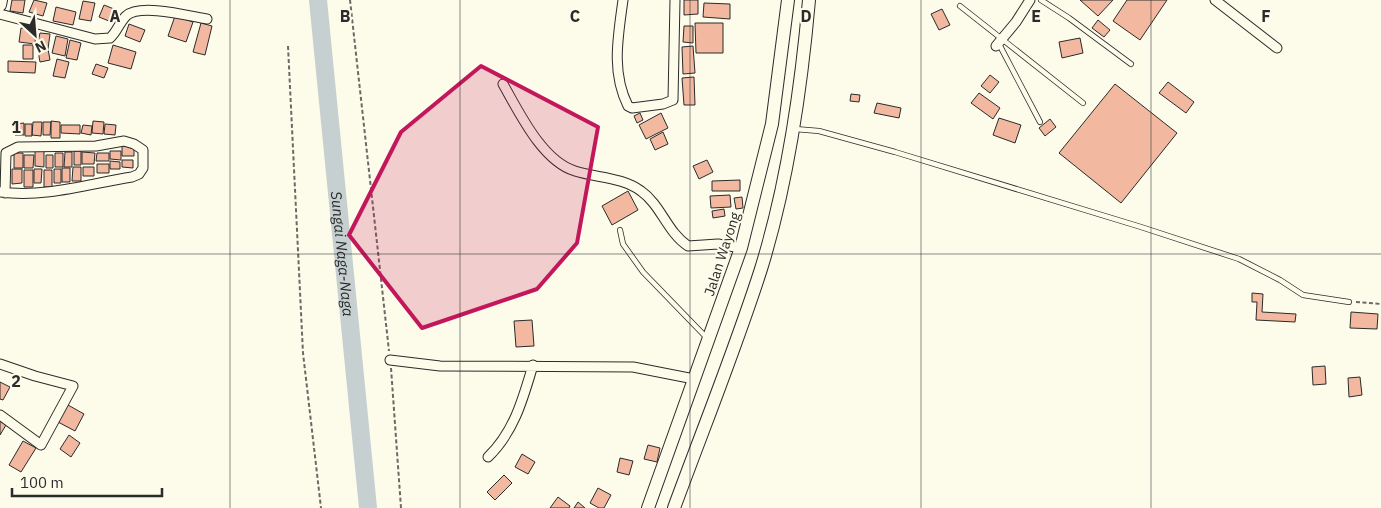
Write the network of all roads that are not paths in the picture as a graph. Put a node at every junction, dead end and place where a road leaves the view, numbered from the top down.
1 (1, 0) edge
2 (623, 0) edge
3 (675, 0) edge
4 (788, 0) edge
5 (809, 0) edge
6 (1030, 0) edge
7 (1040, 0) edge
8 (1215, 0) edge
9 (0, 5) edge
10 (960, 6) dead end
11 (0, 14) edge
12 (207, 19) dead end
13 (999, 43) junction
14 (1277, 48) dead end
15 (1131, 64) dead end
16 (502, 84) dead end
17 (1083, 103) dead end
18 (1040, 122) dead end
19 (794, 129) junction
20 (759, 185) junction
21 (781, 191) junction
22 (2, 192) edge
23 (620, 230) dead end
24 (742, 248) junction
25 (1349, 302) road end
26 (709, 339) junction
27 (390, 360) road end
28 (0, 364) edge
29 (533, 365) junction
30 (694, 379) junction
31 (0, 415) edge
32 (488, 457) dead end
33 (648, 508) edge
34 (674, 508) edge

1 - 9 main road
2 - 3 street
4 - 20 main road, Jalan Wayong
5 - 19 main road
6 - 13 street
7 - 15 lane
8 - 14 street
10 - 13 lane
11 - 12 street
13 - 17 lane
13 - 18 lane
16 - 24 street
19 - 21 main road
19 - 25 lane
20 - 21 main road
20 - 24 main road, Jalan Wayong
21 - 34 main road
22 - 22 street
23 - 26 lane
24 - 26 main road, Jalan Wayong
26 - 30 main road, Jalan Wayong
27 - 29 street
28 - 31 street
29 - 30 street
29 - 32 street
30 - 33 main road, Jalan Wayong

